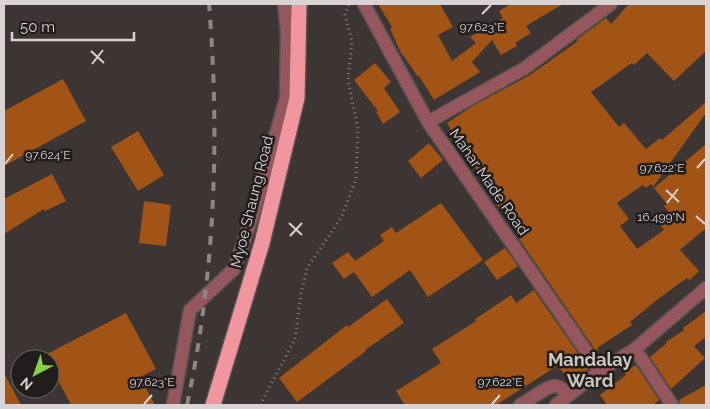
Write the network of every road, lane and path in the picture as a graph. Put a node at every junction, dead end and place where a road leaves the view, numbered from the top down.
1 (284, 4) edge
2 (299, 4) edge
3 (349, 4) edge
4 (364, 4) edge
5 (611, 4) edge
6 (428, 122) junction
7 (706, 288) edge
8 (635, 349) junction
9 (600, 370) junction
10 (568, 395) junction
11 (173, 405) edge
12 (213, 405) edge
13 (260, 405) edge
14 (520, 405) edge
15 (556, 405) edge
16 (672, 405) edge

1 - 11 street
2 - 12 highway, Myoe Shaung Road
3 - 13 path
4 - 6 street, Mahar Made Road
5 - 6 street
6 - 9 street, Mahar Made Road
7 - 8 street
8 - 9 street
8 - 16 street
9 - 10 street
10 - 14 street
10 - 15 street

